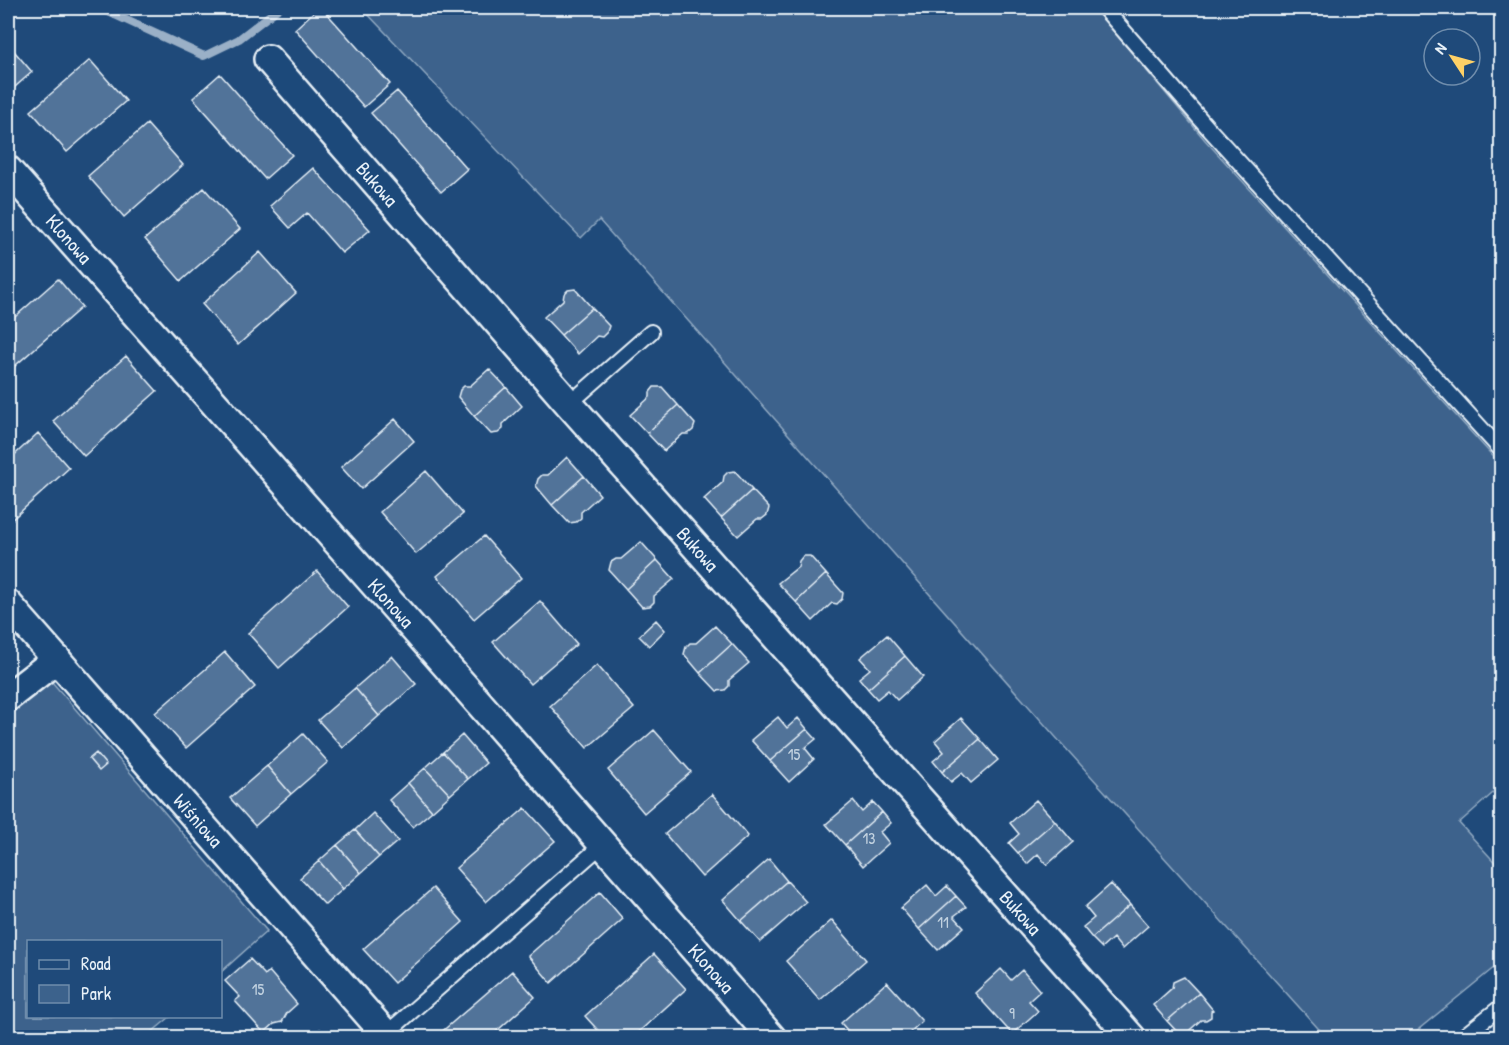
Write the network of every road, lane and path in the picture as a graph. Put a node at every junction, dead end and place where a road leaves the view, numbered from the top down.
1 (1104, 8) edge
2 (268, 59) dead end
3 (8, 170) edge
4 (651, 332) dead end
5 (569, 404) junction
6 (1502, 451) edge
7 (8, 604) edge
8 (57, 658) junction
9 (8, 697) edge
10 (603, 844) junction
11 (1502, 1006) edge
12 (388, 1036) edge
13 (772, 1038) edge
14 (1132, 1038) edge
15 (1461, 1038) edge

1 - 6 lane
2 - 5 street, Bukowa
3 - 10 street, Klonowa
4 - 5 lane
5 - 14 street, Bukowa
7 - 8 street, Wiśniowa
8 - 9 street
8 - 12 street, Wiśniowa
10 - 12 lane
10 - 13 street, Klonowa
11 - 15 lane

